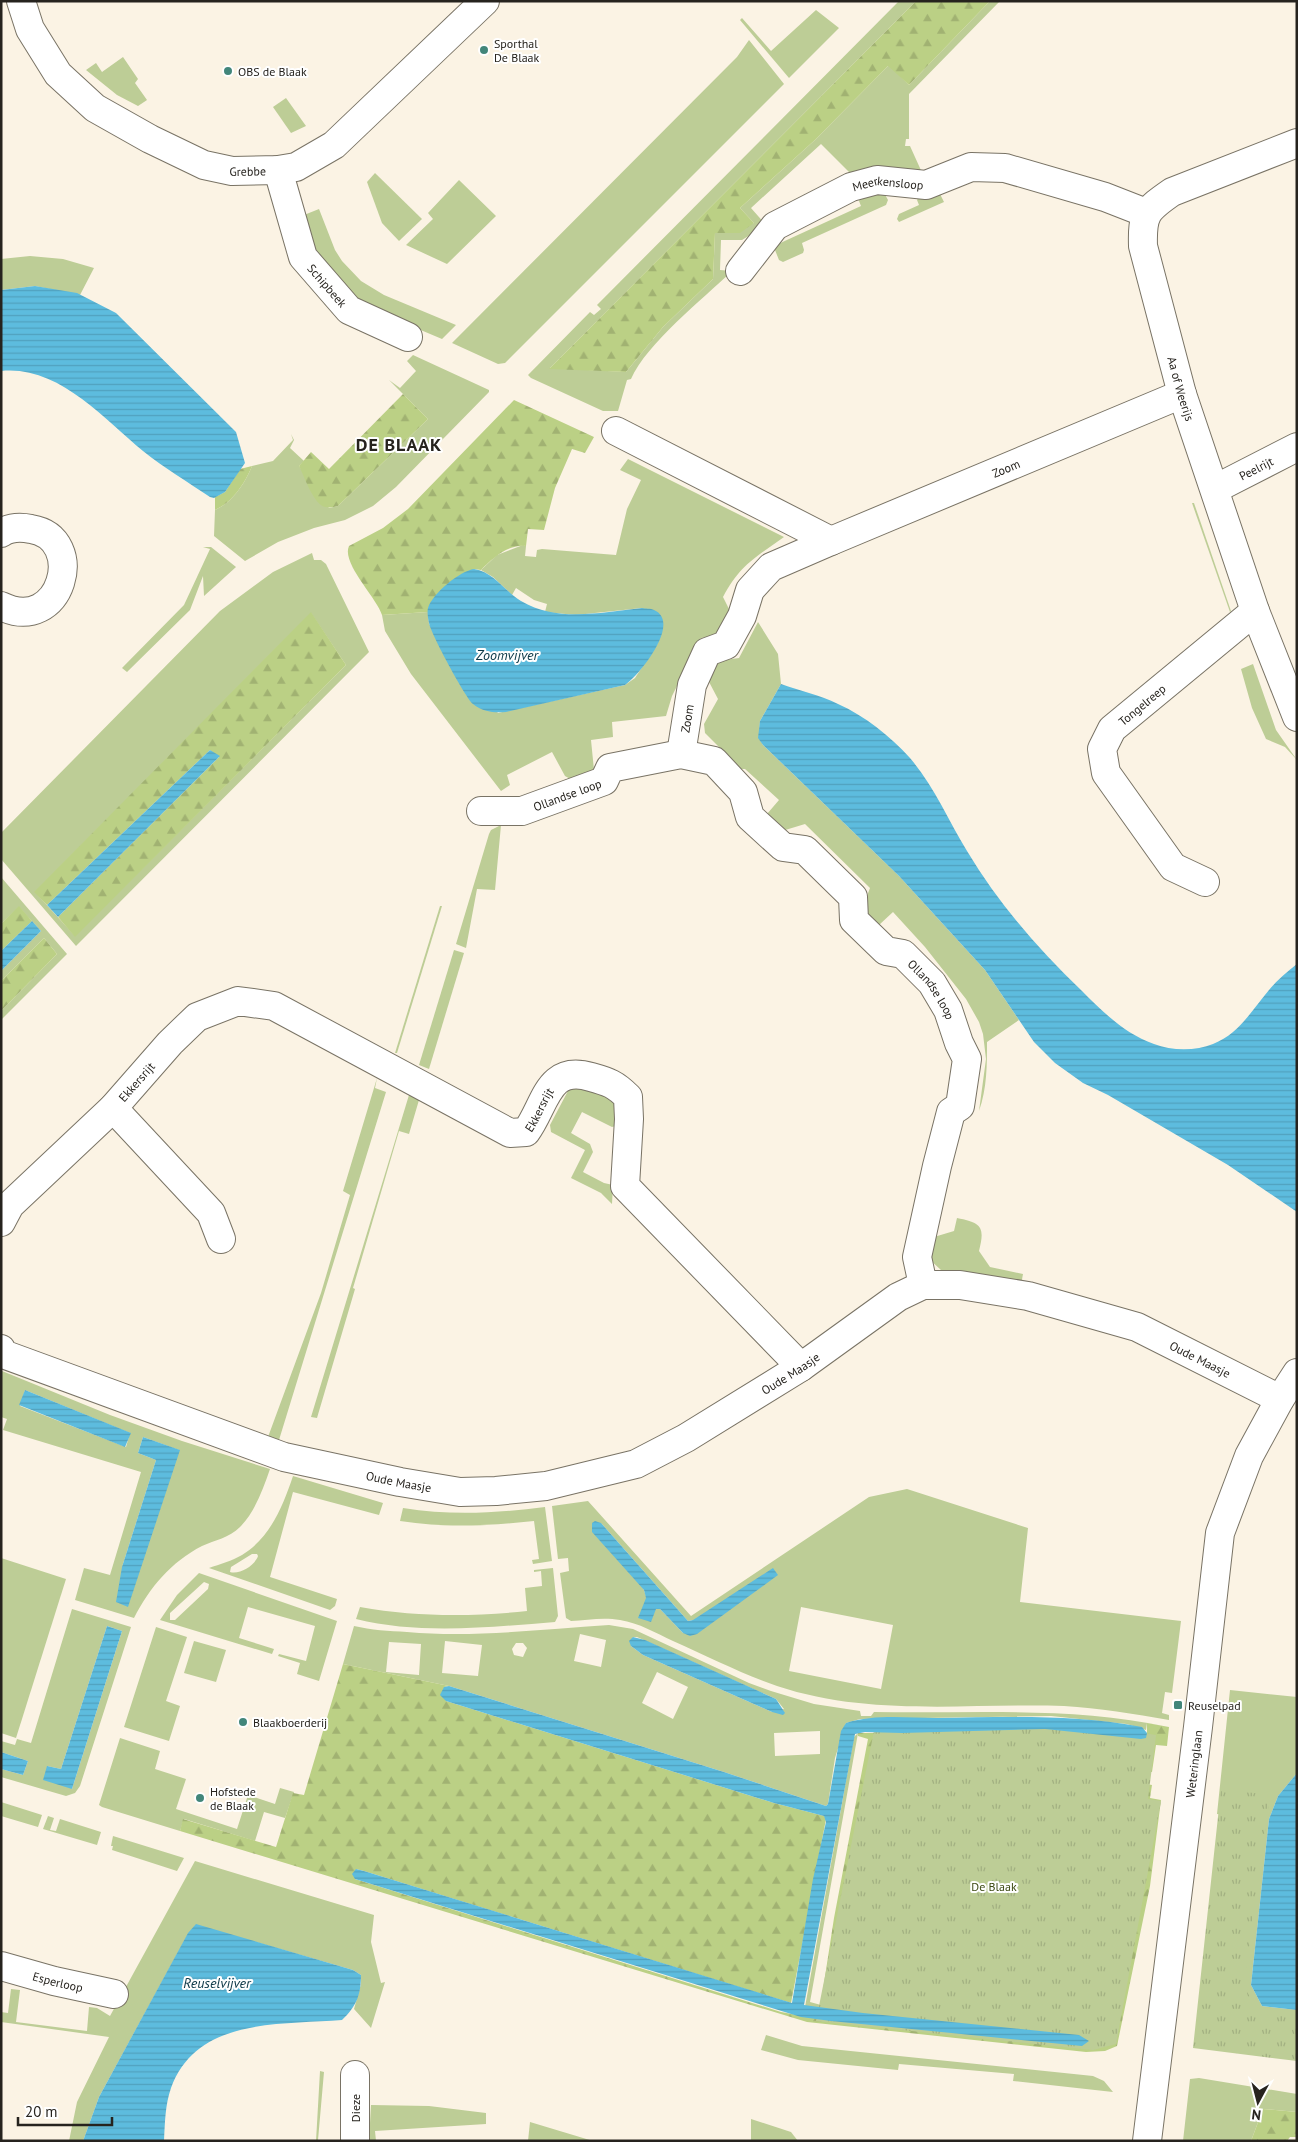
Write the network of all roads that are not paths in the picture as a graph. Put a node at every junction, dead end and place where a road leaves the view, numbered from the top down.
1 (21, 1) edge
2 (485, 1) edge
3 (1297, 143) edge
4 (278, 170) junction
5 (1146, 213) junction
6 (740, 271) dead end
7 (408, 337) dead end
8 (1182, 394) junction
9 (616, 431) dead end
10 (1297, 447) edge
11 (1215, 489) junction
12 (1, 533) edge
13 (831, 541) junction
14 (1, 606) edge
15 (1255, 611) junction
16 (1297, 717) edge
17 (681, 754) junction
18 (481, 811) dead end
19 (1205, 882) dead end
20 (113, 1108) junction
21 (1, 1222) edge
22 (221, 1239) dead end
23 (923, 1285) junction
24 (1, 1348) edge
25 (801, 1367) junction
26 (1297, 1372) edge
27 (1280, 1399) junction
28 (1, 1966) edge
29 (114, 1994) dead end
30 (355, 2075) dead end
31 (355, 2141) edge
32 (1147, 2141) edge

1 - 4 street, Grebbe
2 - 4 street, Grebbe
3 - 5 street
4 - 7 street, Schipbeek
5 - 6 street, Meerkensloop
5 - 8 street, Aa of Weerijs
8 - 11 street, Aa of Weerijs
8 - 13 street, Zoom
9 - 13 street
10 - 11 street, Peelrijt
11 - 15 street, Aa of Weerijs
12 - 14 street
13 - 17 street, Zoom
15 - 16 street, Aa of Weerijs
15 - 19 street, Tongelreep
17 - 18 street, Ollandse loop
17 - 23 street, Ollandse loop
20 - 21 street, Ekkersrijt
20 - 22 street, Ekkersrijt
20 - 25 street, Ekkersrijt
23 - 25 street, Oude Maasje
23 - 27 street, Oude Maasje
24 - 25 street, Oude Maasje
26 - 27 street, Weteringlaan
27 - 32 street, Weteringlaan
28 - 29 street, Esperloop
30 - 31 street, Dieze

